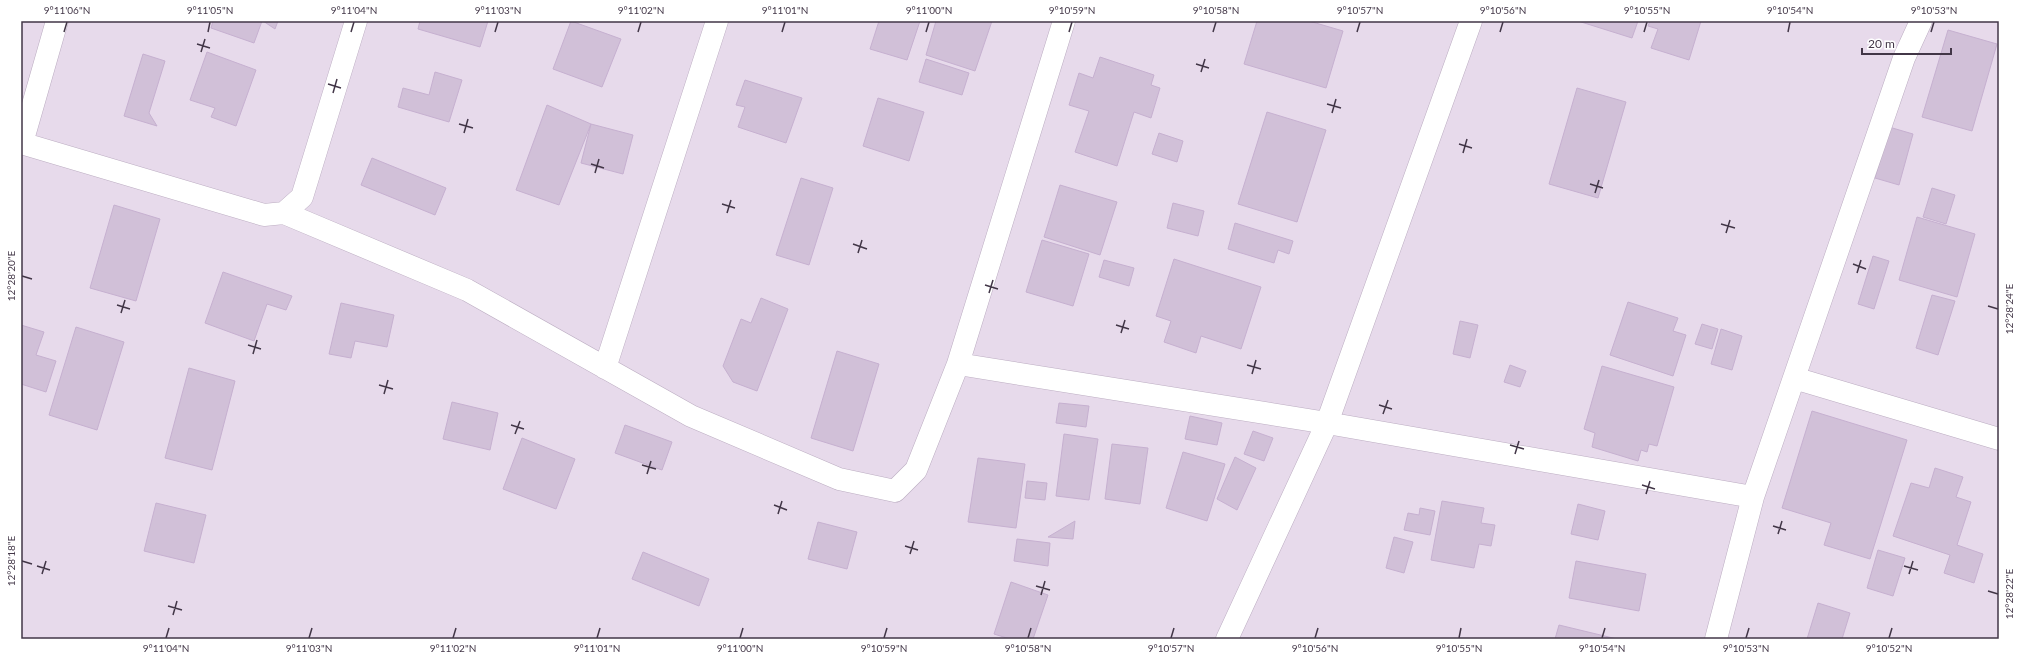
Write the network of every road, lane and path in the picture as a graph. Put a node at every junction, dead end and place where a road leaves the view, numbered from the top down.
1 (57, 21) edge
2 (356, 21) edge
3 (717, 21) edge
4 (1064, 21) edge
5 (1471, 21) edge
6 (1921, 21) edge
7 (22, 143) edge
8 (284, 213) junction
9 (958, 364) junction
10 (605, 368) junction
11 (1794, 378) junction
12 (1327, 423) junction
13 (1999, 439) edge
14 (1753, 497) junction
15 (1227, 639) edge
16 (1716, 639) edge

1 - 7 street
2 - 8 street
3 - 10 street
4 - 9 street
5 - 12 street
6 - 11 street
7 - 8 street
8 - 10 street
9 - 10 street
9 - 12 street
11 - 13 street
11 - 14 street
12 - 14 street
12 - 15 street
14 - 16 street

